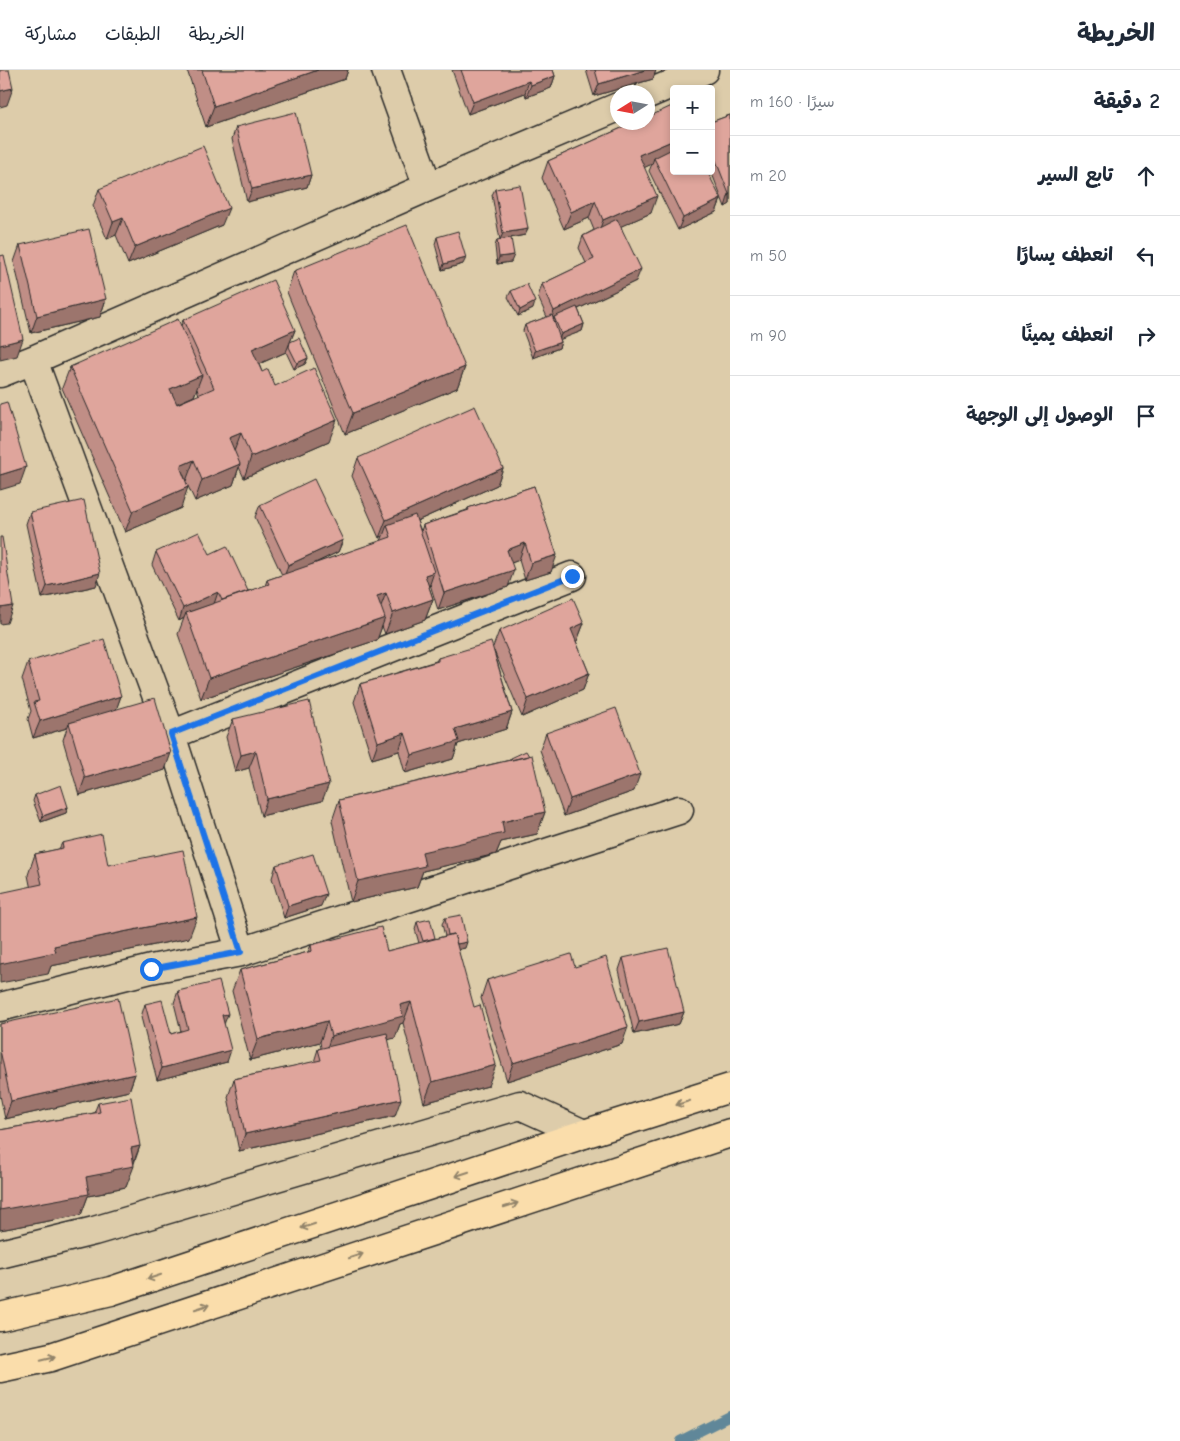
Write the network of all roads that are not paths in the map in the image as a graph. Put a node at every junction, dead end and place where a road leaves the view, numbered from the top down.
1 (386, 70) edge
2 (704, 70) edge
3 (655, 91) edge
4 (610, 109) edge
5 (428, 187) junction
6 (32, 360) junction
7 (0, 373) edge
8 (572, 576) dead end
9 (171, 734) junction
10 (679, 810) dead end
11 (241, 952) junction
12 (0, 1006) edge
13 (730, 1088) edge
14 (730, 1133) edge
15 (584, 1134) junction
16 (0, 1254) edge
17 (0, 1317) edge
18 (0, 1368) edge

1 - 5 street
2 - 3 street
4 - 5 street
5 - 6 street
6 - 7 street
6 - 9 street
8 - 9 street
9 - 11 street
10 - 11 street
11 - 12 street
13 -> 15 highway
18 -> 14 highway
15 - 16 street
15 -> 17 highway

